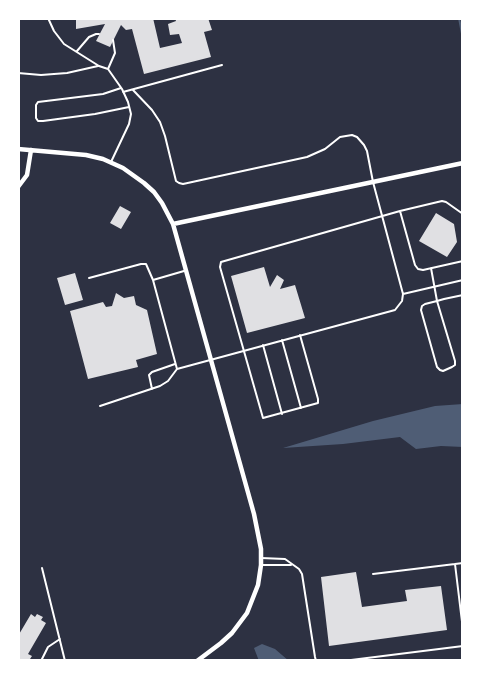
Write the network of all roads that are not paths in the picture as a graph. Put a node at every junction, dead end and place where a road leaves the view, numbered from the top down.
1 (48, 18) edge
2 (99, 34) dead end
3 (113, 40) dead end
4 (76, 51) junction
5 (222, 65) dead end
6 (99, 66) junction
7 (108, 69) junction
8 (18, 73) edge
9 (121, 88) junction
10 (133, 90) junction
11 (123, 92) junction
12 (129, 107) junction
13 (18, 149) edge
14 (32, 150) junction
15 (111, 162) junction
16 (463, 163) edge
17 (373, 182) junction
18 (18, 187) edge
19 (400, 211) junction
20 (463, 214) edge
21 (382, 217) junction
22 (173, 224) junction
23 (463, 261) edge
24 (431, 268) junction
25 (187, 271) junction
26 (89, 278) dead end
27 (153, 280) junction
28 (463, 280) edge
29 (434, 287) junction
30 (403, 294) junction
31 (463, 295) edge
32 (437, 301) junction
33 (300, 335) junction
34 (282, 340) junction
35 (263, 345) junction
36 (244, 350) junction
37 (211, 359) junction
38 (175, 364) junction
39 (177, 369) junction
40 (152, 389) junction
41 (100, 406) dead end
42 (301, 408) junction
43 (282, 414) junction
44 (261, 558) junction
45 (463, 563) edge
46 (293, 564) junction
47 (455, 564) junction
48 (261, 565) junction
49 (42, 568) dead end
50 (373, 574) dead end
51 (463, 630) edge
52 (60, 639) junction
53 (463, 646) edge
54 (41, 661) edge
55 (65, 661) edge
56 (197, 661) edge
57 (316, 661) edge
58 (342, 661) edge

1 - 4 lane
2 - 4 lane
3 - 7 lane
4 - 6 lane
5 - 10 lane
6 - 7 lane
6 - 8 lane
7 - 9 lane
9 - 11 lane
9 - 12 lane
10 - 11 lane
10 - 17 lane
11 - 12 lane
12 - 15 lane
13 - 14 street
14 - 15 street
14 - 18 street
15 - 22 street
16 - 17 street
17 - 21 lane
17 - 22 street
19 - 20 lane
19 - 21 lane
19 - 24 lane
21 - 30 lane
21 - 36 lane
22 - 25 street
23 - 24 lane
24 - 29 lane
25 - 27 lane
25 - 37 street
26 - 27 lane
27 - 38 lane
28 - 29 lane
29 - 30 lane
29 - 32 lane
30 - 33 lane
31 - 32 lane
32 - 32 lane
33 - 34 lane
33 - 42 lane
34 - 35 lane
34 - 42 lane
35 - 36 lane
35 - 43 lane
36 - 37 lane
36 - 43 lane
37 - 39 lane
37 - 44 street
38 - 39 lane
38 - 40 lane
39 - 40 lane
40 - 41 lane
42 - 43 lane
44 - 46 lane
44 - 48 street
45 - 47 lane
46 - 48 lane
46 - 57 lane
47 - 50 lane
47 - 51 lane
48 - 56 street
49 - 52 lane
52 - 54 lane
52 - 55 lane
53 - 58 lane

